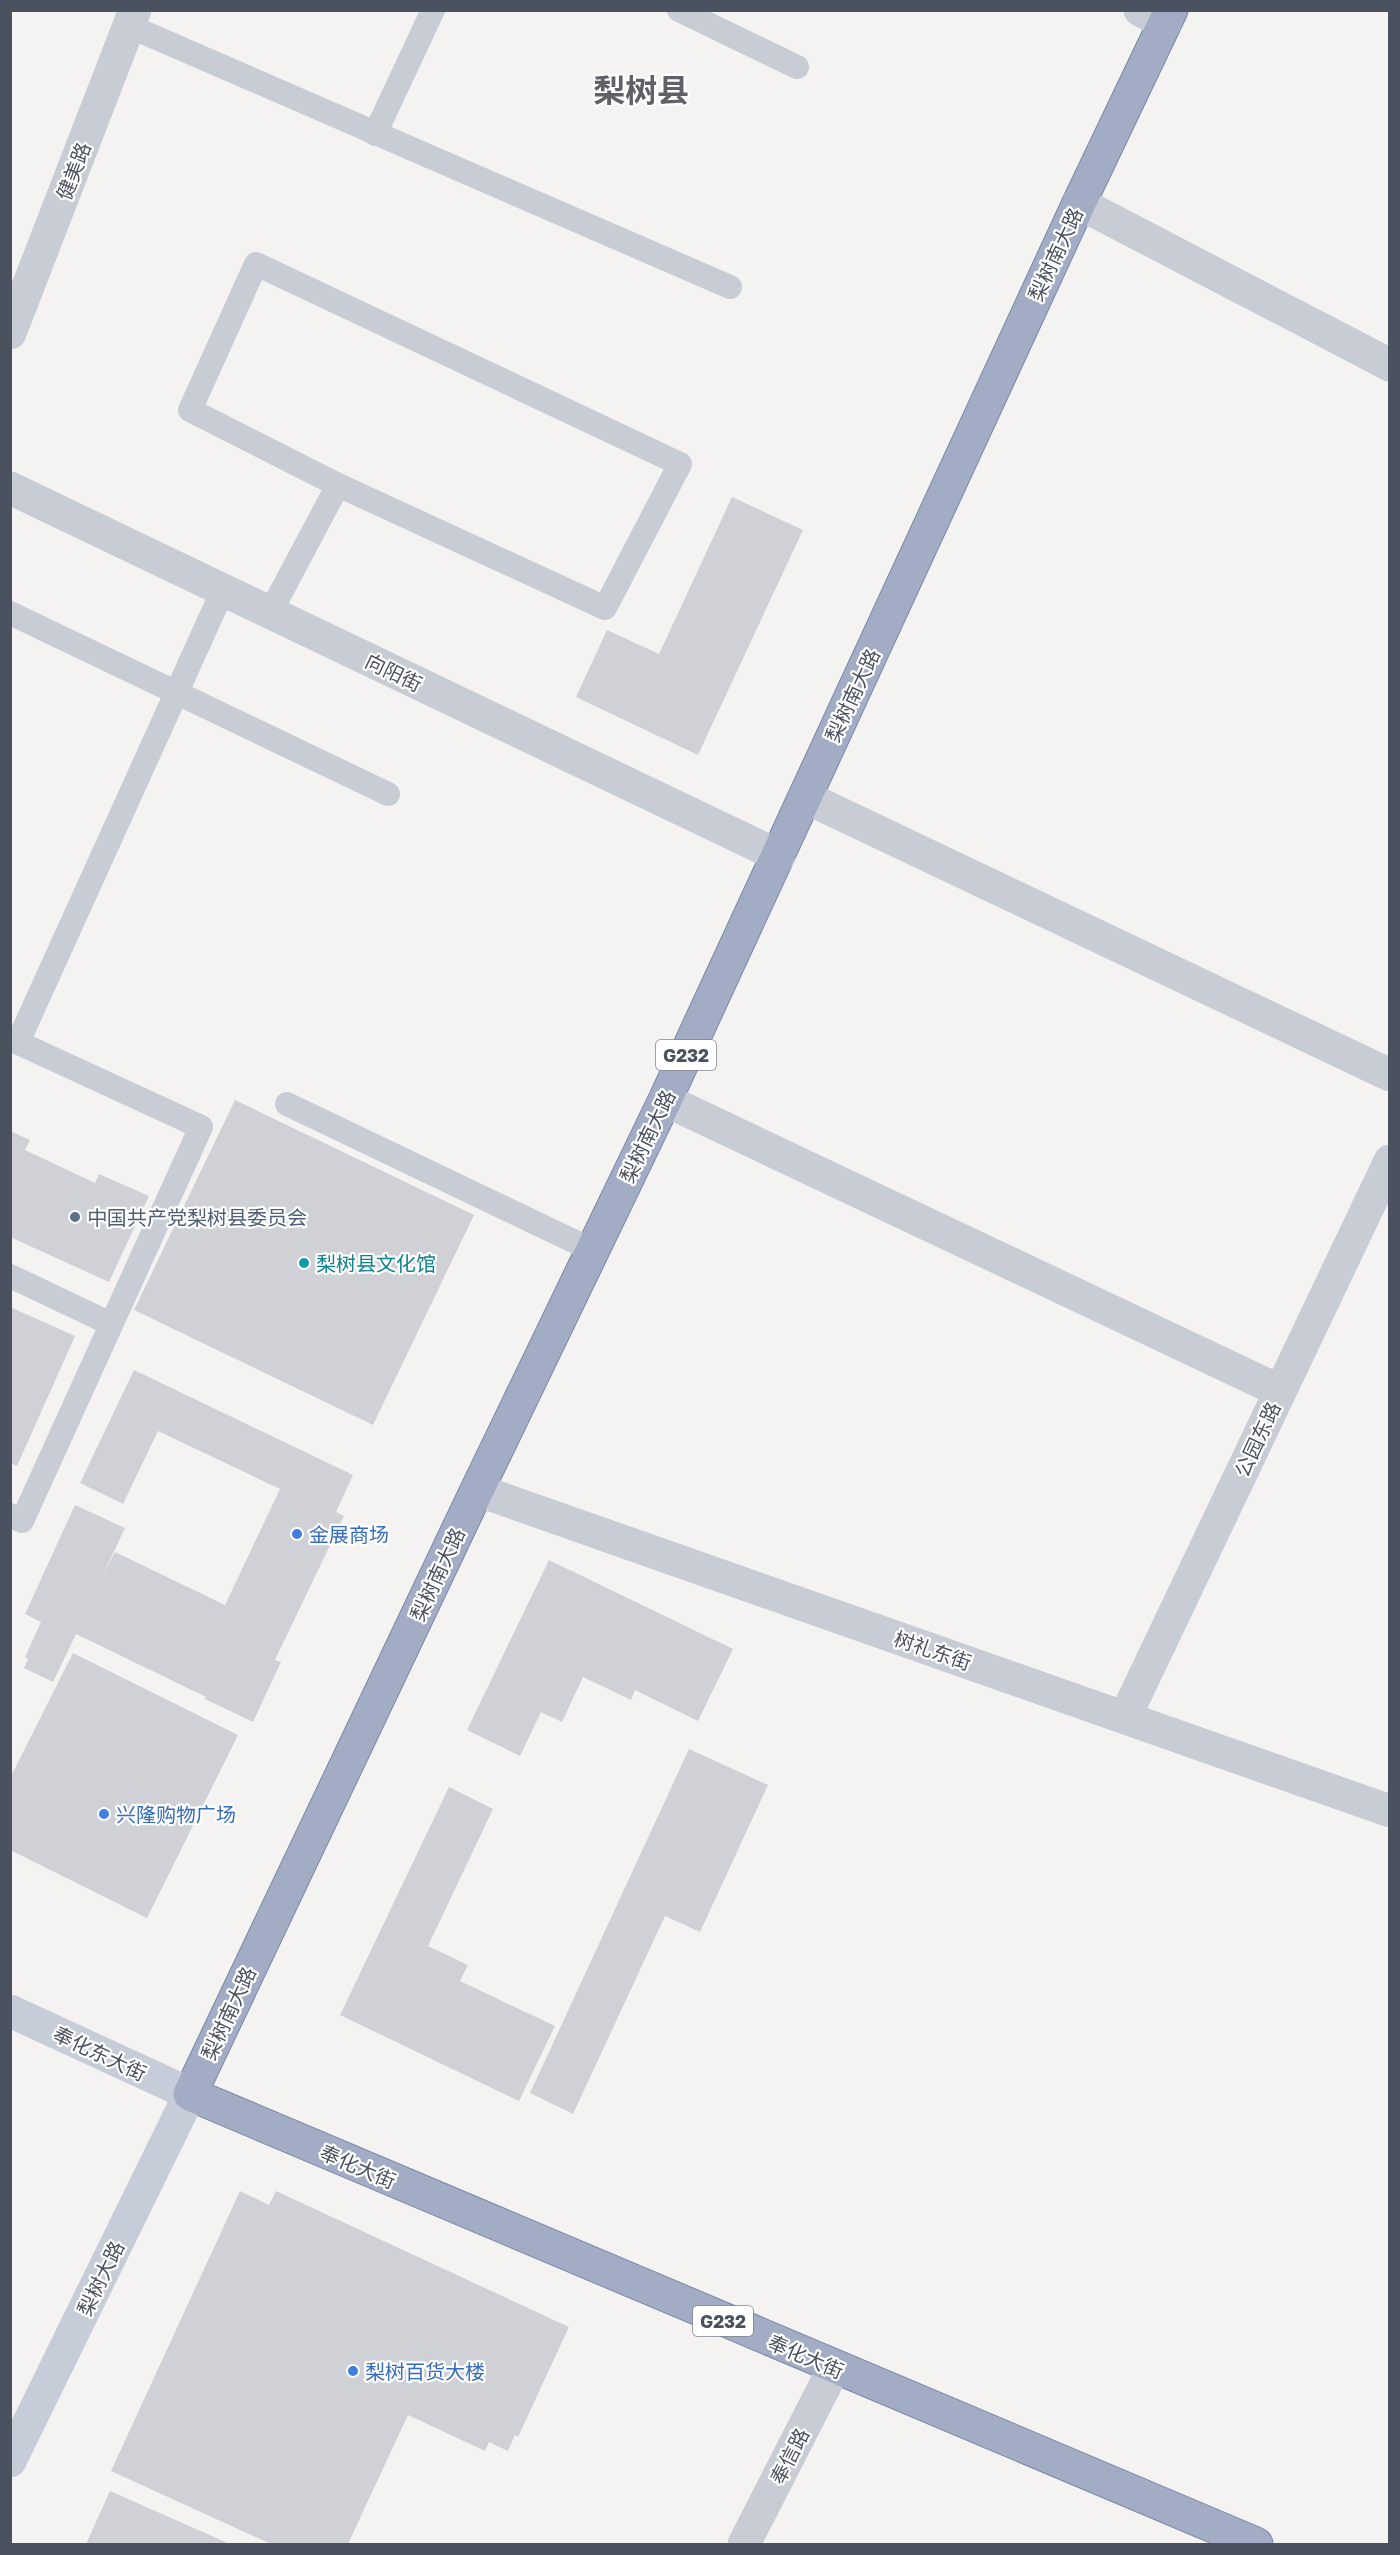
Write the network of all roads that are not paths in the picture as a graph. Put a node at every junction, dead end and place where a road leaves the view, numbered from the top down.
1 (433, 10) edge
2 (679, 10) edge
3 (1159, 15) edge
4 (132, 18) edge
5 (798, 67) dead end
6 (375, 134) junction
7 (1079, 203) junction
8 (730, 287) dead end
9 (10, 333) edge
10 (1389, 365) edge
11 (338, 485) junction
12 (10, 489) edge
13 (223, 590) junction
14 (10, 613) edge
15 (270, 613) junction
16 (177, 693) junction
17 (388, 794) dead end
18 (805, 797) junction
19 (778, 856) junction
20 (14, 1041) edge
21 (1389, 1075) edge
22 (665, 1100) junction
23 (287, 1104) dead end
24 (1389, 1161) edge
25 (592, 1250) junction
26 (10, 1276) edge
27 (111, 1324) junction
28 (1280, 1391) junction
29 (477, 1490) junction
30 (10, 1515) edge
31 (1125, 1717) junction
32 (1389, 1811) edge
33 (10, 2011) edge
34 (190, 2094) junction
35 (834, 2368) junction
36 (10, 2461) edge
37 (744, 2544) edge
38 (1256, 2544) edge

1 - 6 lane
2 - 5 lane
3 - 7 highway, 梨树南大路 / G232
4 - 6 lane
4 - 9 street, 健美路
6 - 8 lane
7 - 10 street
7 - 18 highway, 梨树南大路 / G232
11 - 11 lane
11 - 15 lane
12 - 13 street, 向阳街
13 - 15 street, 向阳街
13 - 16 lane
14 - 16 lane
15 - 19 street, 向阳街
16 - 17 lane
16 - 20 lane
18 - 19 highway, 梨树南大路 / G232
18 - 21 street
19 - 22 highway, 梨树南大路 / G232
20 - 27 lane
22 - 25 highway, 梨树南大路 / G232
22 - 28 street
23 - 25 lane
24 - 28 street, 公园东路
25 - 29 highway, 梨树南大路 / G232
26 - 27 lane
27 - 30 lane
28 - 31 street, 公园东路
29 - 31 street, 树礼东街
29 - 34 highway, 梨树南大路 / G232
31 - 32 street, 树礼东街
33 - 34 main road, 奉化东大街
34 - 35 highway, 奉化大街 / G232
34 - 36 main road, 梨树大路
35 - 37 street, 奉信路
35 - 38 highway, 奉化大街 / G232

